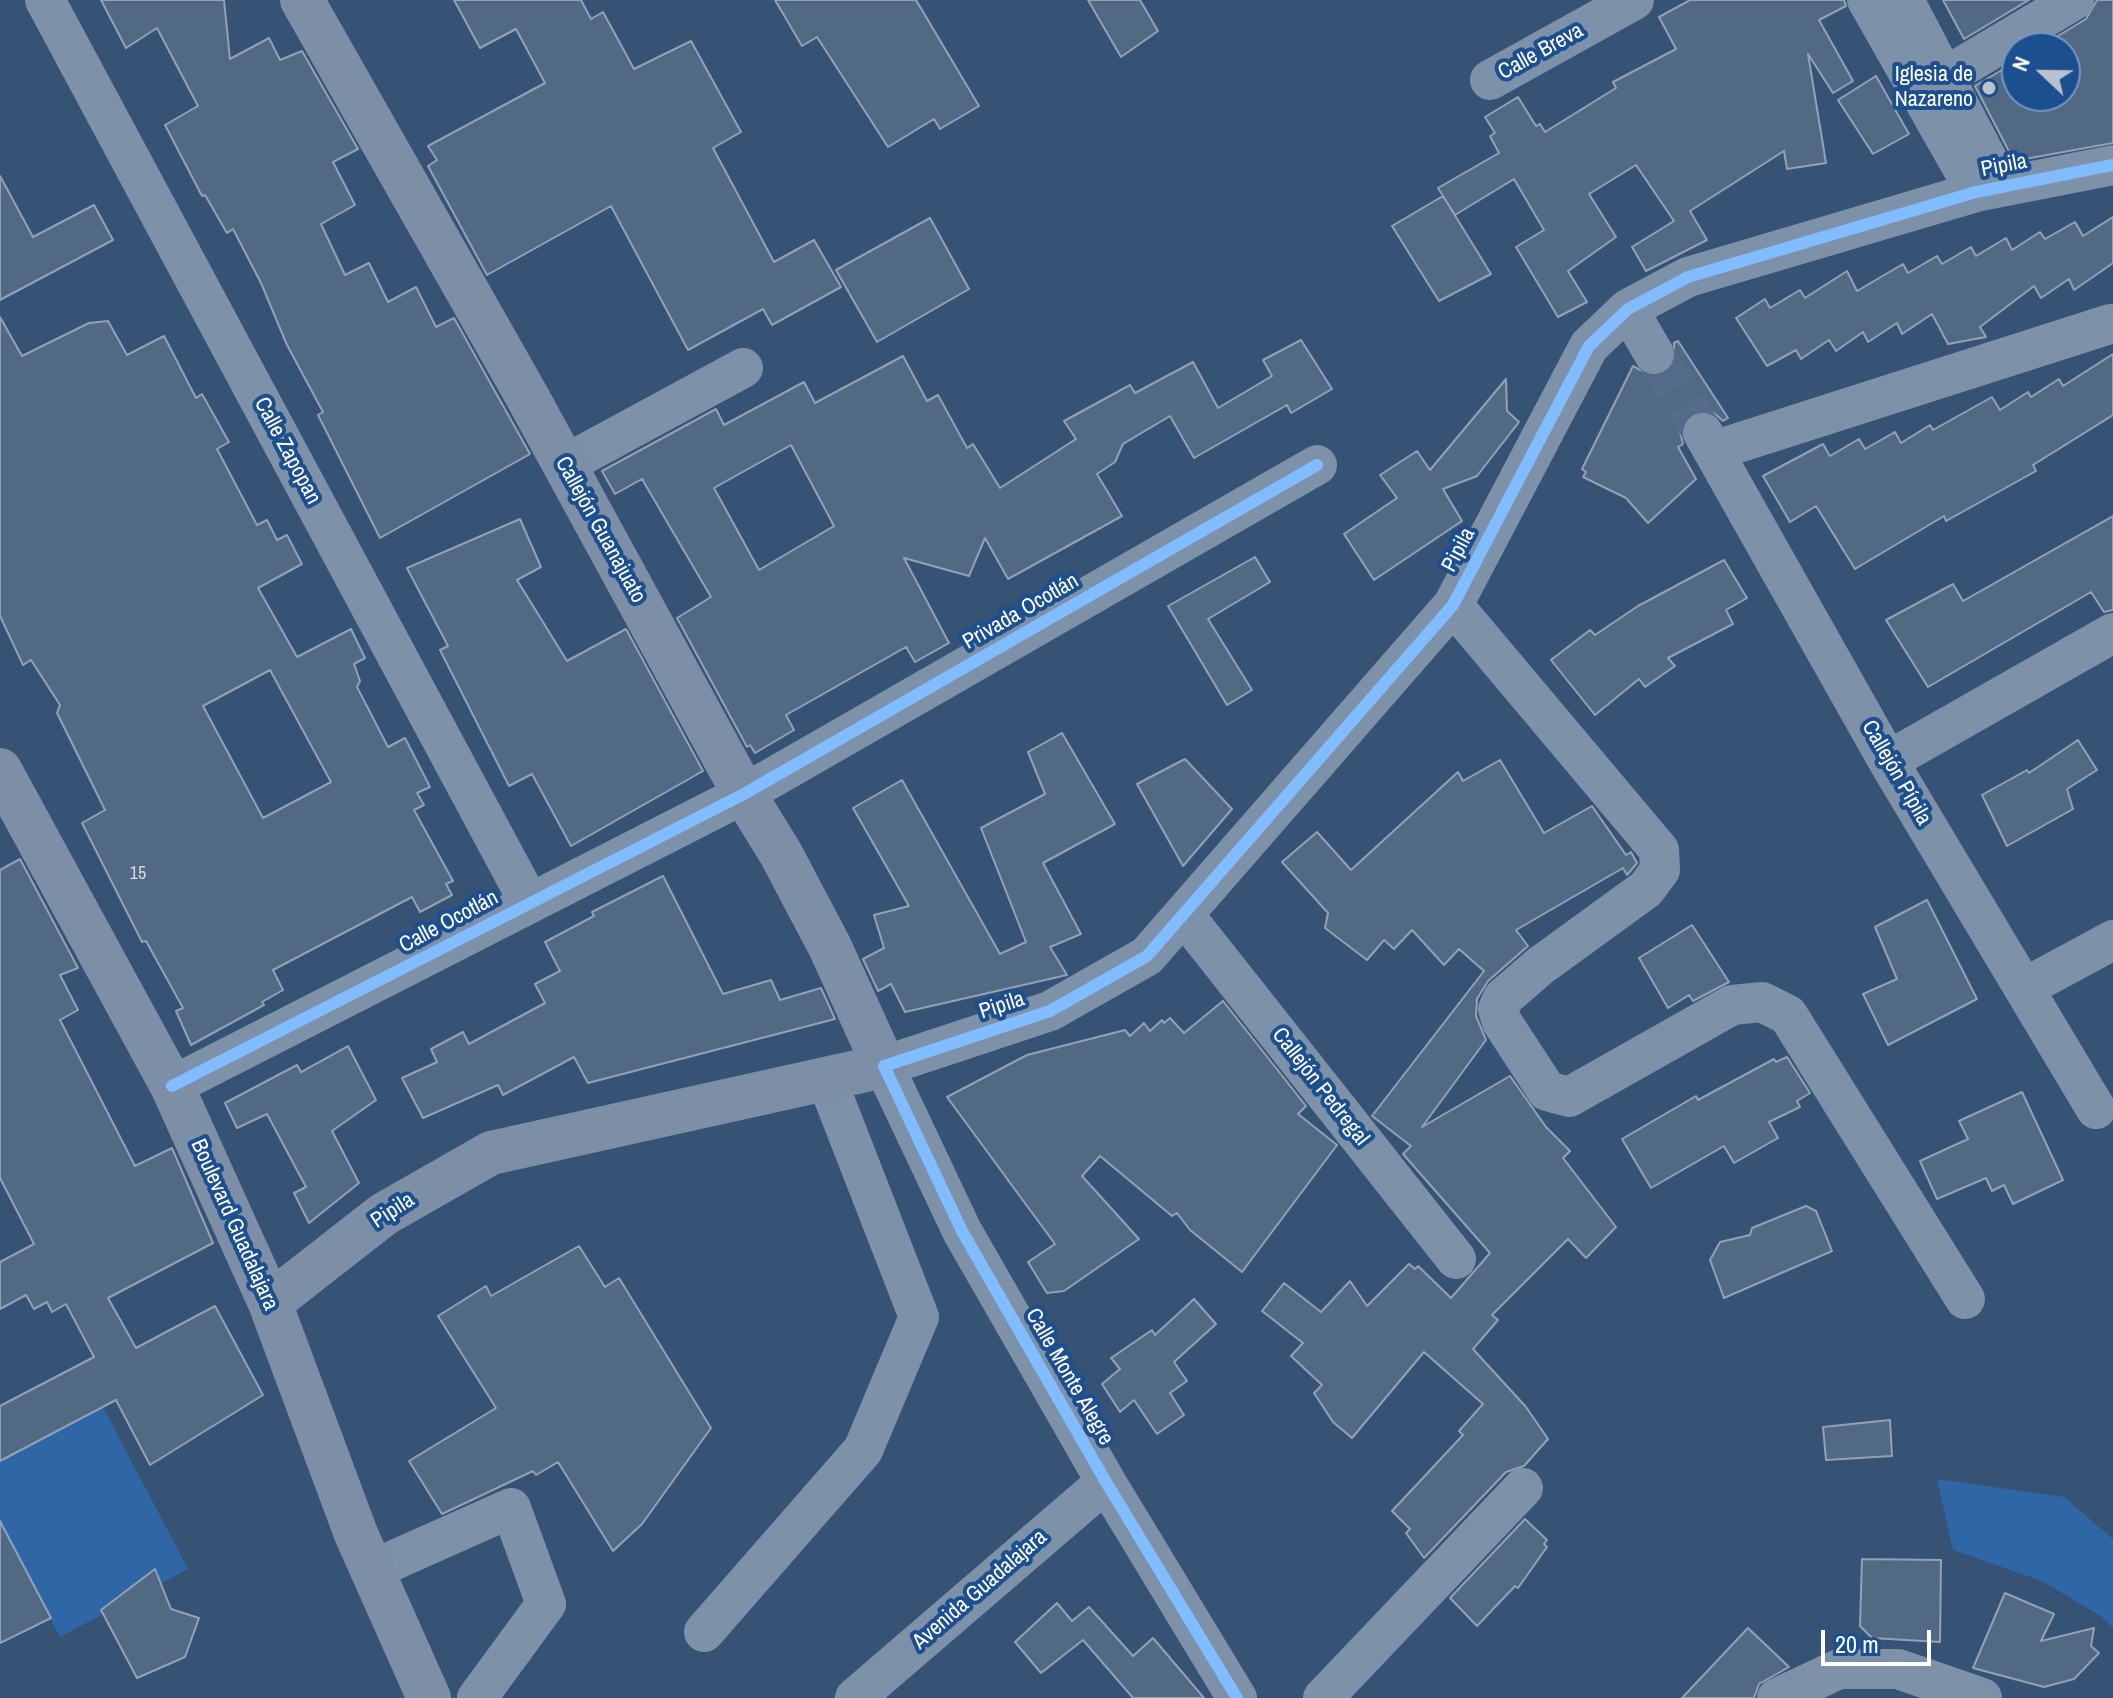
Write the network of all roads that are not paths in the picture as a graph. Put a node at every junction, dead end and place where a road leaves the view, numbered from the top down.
1 (45, 0) edge
2 (302, 0) edge
3 (1634, 0) edge
4 (1867, 0) edge
5 (1904, 0) edge
6 (2074, 0) edge
7 (1490, 80) dead end
8 (1933, 84) junction
9 (2113, 165) edge
10 (1989, 190) junction
11 (1628, 309) junction
12 (2110, 324) dead end
13 (1654, 354) tunnel mouth
14 (743, 368) dead end
15 (564, 465) junction
16 (1317, 465) dead end
17 (1453, 605) junction
18 (2113, 633) edge
19 (1888, 761) junction
20 (0, 770) edge
21 (744, 794) junction
22 (529, 902) junction
23 (1184, 915) junction
24 (2113, 940) edge
25 (2024, 988) junction
26 (884, 1066) junction
27 (826, 1078) junction
28 (172, 1086) junction
29 (2096, 1109) dead end
30 (1456, 1259) dead end
31 (1965, 1299) dead end
32 (270, 1303) junction
33 (1106, 1482) junction
34 (1523, 1488) dead end
35 (372, 1570) junction
36 (704, 1632) dead end
37 (429, 1698) edge
38 (477, 1698) edge
39 (855, 1698) edge
40 (1237, 1698) edge
41 (1323, 1698) edge
42 (1777, 1698) edge
43 (1982, 1698) edge

1 - 22 street, Calle Zapopan
2 - 15 main road, Callejón Guanajuato
3 - 7 street, Calle Breva
4 - 8 street
5 - 8 street
6 - 8 street
8 - 10 street
9 - 10 street, Pipila
10 - 11 street, Pipila
11 - 13 street
11 - 17 street, Pipila
12 - 19 street, Callejón Pípila
14 - 15 street
15 - 21 main road, Callejón Guanajuato
16 - 21 street, Privada Ocotlán
17 - 23 street, Pipila
17 - 31 street
18 - 19 street
19 - 25 street, Callejón Pípila
20 - 28 main road, Boulevard Guadalajara
21 - 22 street, Calle Ocotlán
21 - 26 main road, Callejón Guanajuato
22 - 28 street, Calle Ocotlán
23 - 26 street, Pipila
23 - 30 street, Callejón Pedregal
24 - 25 street
25 - 29 street, Callejón Pípila
26 - 27 main road, Pipila
26 - 33 street, Calle Monte Alegre
27 - 32 main road, Pipila
27 - 36 street
28 - 32 main road, Boulevard Guadalajara
32 - 35 main road, Boulevard Guadalajara
33 - 39 street, Avenida Guadalajara
33 - 40 street, Calle Monte Alegre
34 - 41 street
35 - 37 main road, Boulevard Guadalajara
35 - 38 street
42 - 43 street

